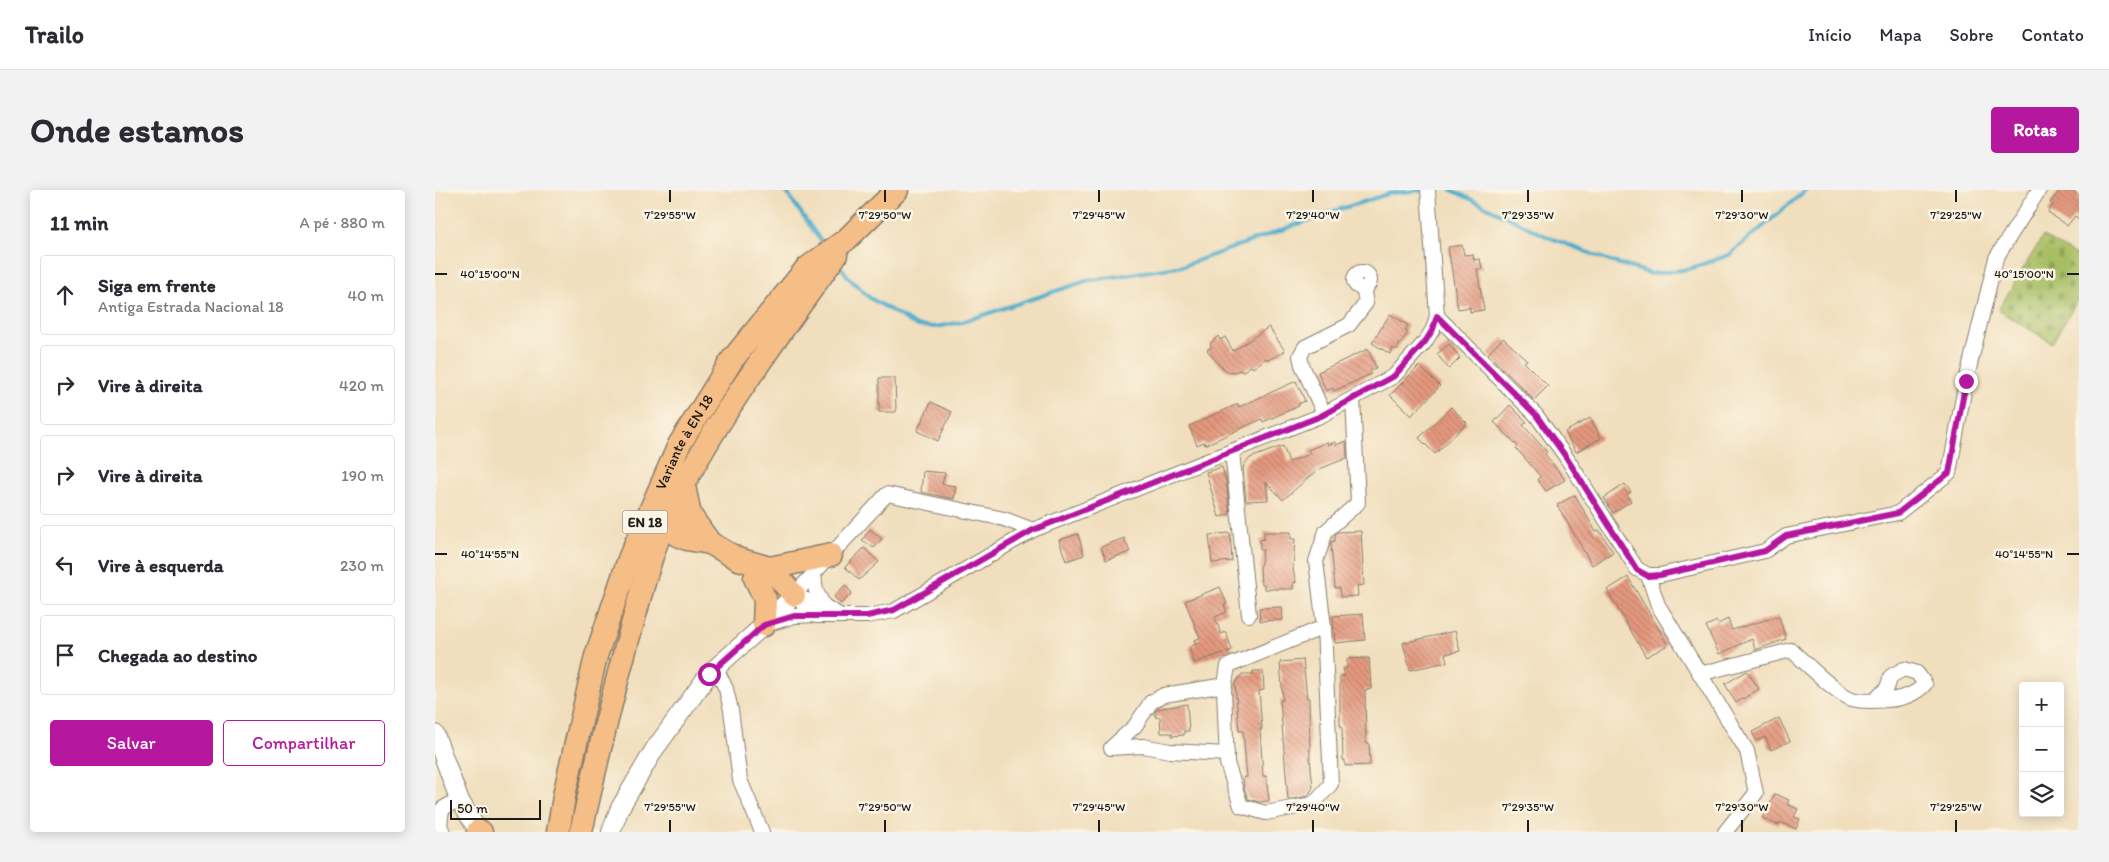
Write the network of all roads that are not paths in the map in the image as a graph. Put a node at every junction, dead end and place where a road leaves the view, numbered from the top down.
1 (897, 190) edge
2 (2039, 190) edge
3 (1429, 194) edge
4 (847, 238) junction
5 (1363, 288) dead end
6 (1437, 316) junction
7 (1353, 398) junction
8 (1324, 414) junction
9 (1232, 451) junction
10 (661, 485) junction
11 (684, 486) junction
12 (668, 516) junction
13 (691, 516) junction
14 (645, 521) junction
15 (1033, 530) junction
16 (687, 539) junction
17 (710, 543) junction
18 (831, 555) junction
19 (654, 556) junction
20 (762, 573) junction
21 (814, 574) junction
22 (1648, 576) junction
23 (794, 595) junction
24 (820, 611) junction
25 (1249, 615) dead end
26 (764, 625) junction
27 (1323, 627) junction
28 (716, 668) junction
29 (1700, 674) junction
30 (1225, 685) junction
31 (1874, 701) dead end
32 (435, 734) edge
33 (1227, 754) junction
34 (565, 791) junction
35 (459, 800) junction
36 (443, 832) edge
37 (479, 832) edge
38 (539, 832) edge
39 (558, 832) edge
40 (581, 832) edge
41 (611, 832) edge
42 (762, 832) edge
43 (1725, 832) edge

1 - 4 main road, Variante à EN 18 / EN 18
2 - 22 street
3 - 6 street
4 - 10 main road, Variante à EN 18 / EN 18
4 - 11 main road, Variante à EN 18 / EN 18
5 - 8 street
6 - 7 street
6 - 22 street
7 - 8 street
7 - 27 street
8 - 9 street
9 - 15 street
9 - 25 street
10 - 12 main road
10 - 14 main road, Variante à EN 18 / EN 18
11 - 12 main road, Variante à EN 18 / EN 18
11 - 13 main road
12 - 13 main road
12 - 14 main road
12 - 16 main road
12 - 19 main road, Variante à EN 18 / EN 18
13 - 17 main road
14 - 34 main road, Variante à EN 18 / EN 18
15 - 18 street
15 - 24 street
16 - 17 main road
16 - 19 main road
17 - 20 main road
18 - 20 main road
18 - 21 street
19 - 40 main road, Variante à EN 18 / EN 18
20 - 23 main road
20 - 26 main road
21 - 23 street
21 - 24 street
22 - 29 street
23 - 24 street
23 - 26 street
24 - 26 street
26 - 28 street
27 - 30 street
27 - 33 street
28 - 41 street
28 - 42 street
29 - 31 street
29 - 43 street
30 - 33 street
30 - 33 street
32 - 35 street
34 - 38 main road
34 - 39 main road, Variante à EN 18 / EN 18
35 - 36 street
35 - 37 street

